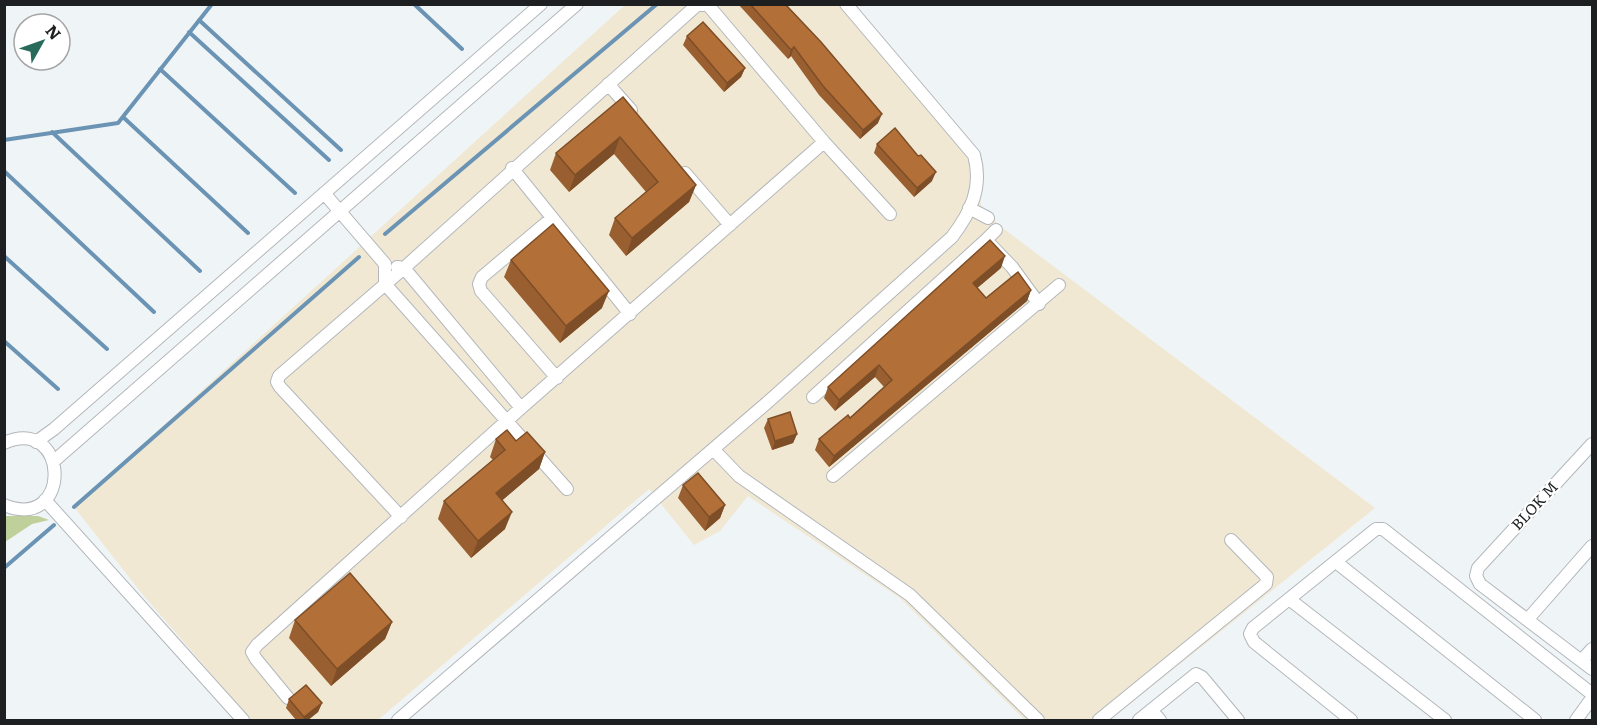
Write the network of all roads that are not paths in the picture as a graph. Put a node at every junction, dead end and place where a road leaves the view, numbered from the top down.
1 (541, 4) edge
2 (577, 4) edge
3 (846, 4) edge
4 (608, 84) junction
5 (639, 119) edge
6 (824, 142) junction
7 (677, 163) edge
8 (512, 168) junction
9 (324, 193) junction
10 (969, 208) junction
11 (340, 212) junction
12 (890, 214) dead end
13 (552, 218) junction
14 (988, 218) dead end
15 (730, 225) junction
16 (996, 230) dead end
17 (986, 240) junction
18 (385, 264) junction
19 (404, 268) junction
20 (385, 284) junction
21 (1059, 285) dead end
22 (434, 304) junction
23 (1039, 304) junction
24 (630, 314) junction
25 (416, 318) junction
26 (557, 378) junction
27 (813, 397) dead end
28 (521, 408) junction
29 (507, 421) junction
30 (36, 442) junction
31 (4, 443) edge
32 (1593, 444) edge
33 (713, 448) junction
34 (54, 461) junction
35 (833, 476) dead end
36 (567, 489) dead end
37 (45, 500) junction
38 (4, 505) edge
39 (401, 517) junction
40 (1231, 540) dead end
41 (1593, 546) edge
42 (1336, 562) junction
43 (1289, 599) junction
44 (1528, 619) junction
45 (1593, 649) edge
46 (1582, 660) junction
47 (1593, 669) edge
48 (1593, 696) edge
49 (288, 698) edge
50 (1151, 710) junction
51 (243, 720) edge
52 (398, 720) edge
53 (1038, 720) edge
54 (1099, 720) edge
55 (1139, 720) edge
56 (1161, 720) edge
57 (1238, 720) edge
58 (1351, 720) edge
59 (1445, 720) edge
60 (1535, 720) edge
61 (1576, 720) edge

1 - 9 street
2 - 11 street
3 - 10 street
4 - 5 street
4 - 6 street
4 - 8 street
6 - 12 street
6 - 15 street
7 - 15 street
8 - 13 street
8 - 19 street
9 - 11 street
9 - 30 street
10 - 14 street
10 - 33 street
11 - 18 street
11 - 34 street
13 - 24 street
13 - 26 street
15 - 24 street
16 - 17 street
17 - 23 street
17 - 27 street
18 - 19 street
18 - 20 street
19 - 20 street
19 - 22 street
20 - 25 street
20 - 39 street
21 - 23 street
22 - 25 street
22 - 28 street
23 - 35 street
24 - 26 street
25 - 29 street
26 - 28 street
28 - 29 street
29 - 36 street
29 - 39 street
30 - 31 street
30 - 34 street
32 - 44 street, BLOK M
33 - 52 street
33 - 53 street
34 - 37 street
37 - 38 street
37 - 51 street
39 - 49 street
40 - 54 street
41 - 44 street
42 - 43 street
42 - 48 street
42 - 60 street
43 - 58 street
43 - 59 street
44 - 46 street
45 - 46 street
46 - 47 street
48 - 61 street
50 - 55 street
50 - 56 street
50 - 57 street

